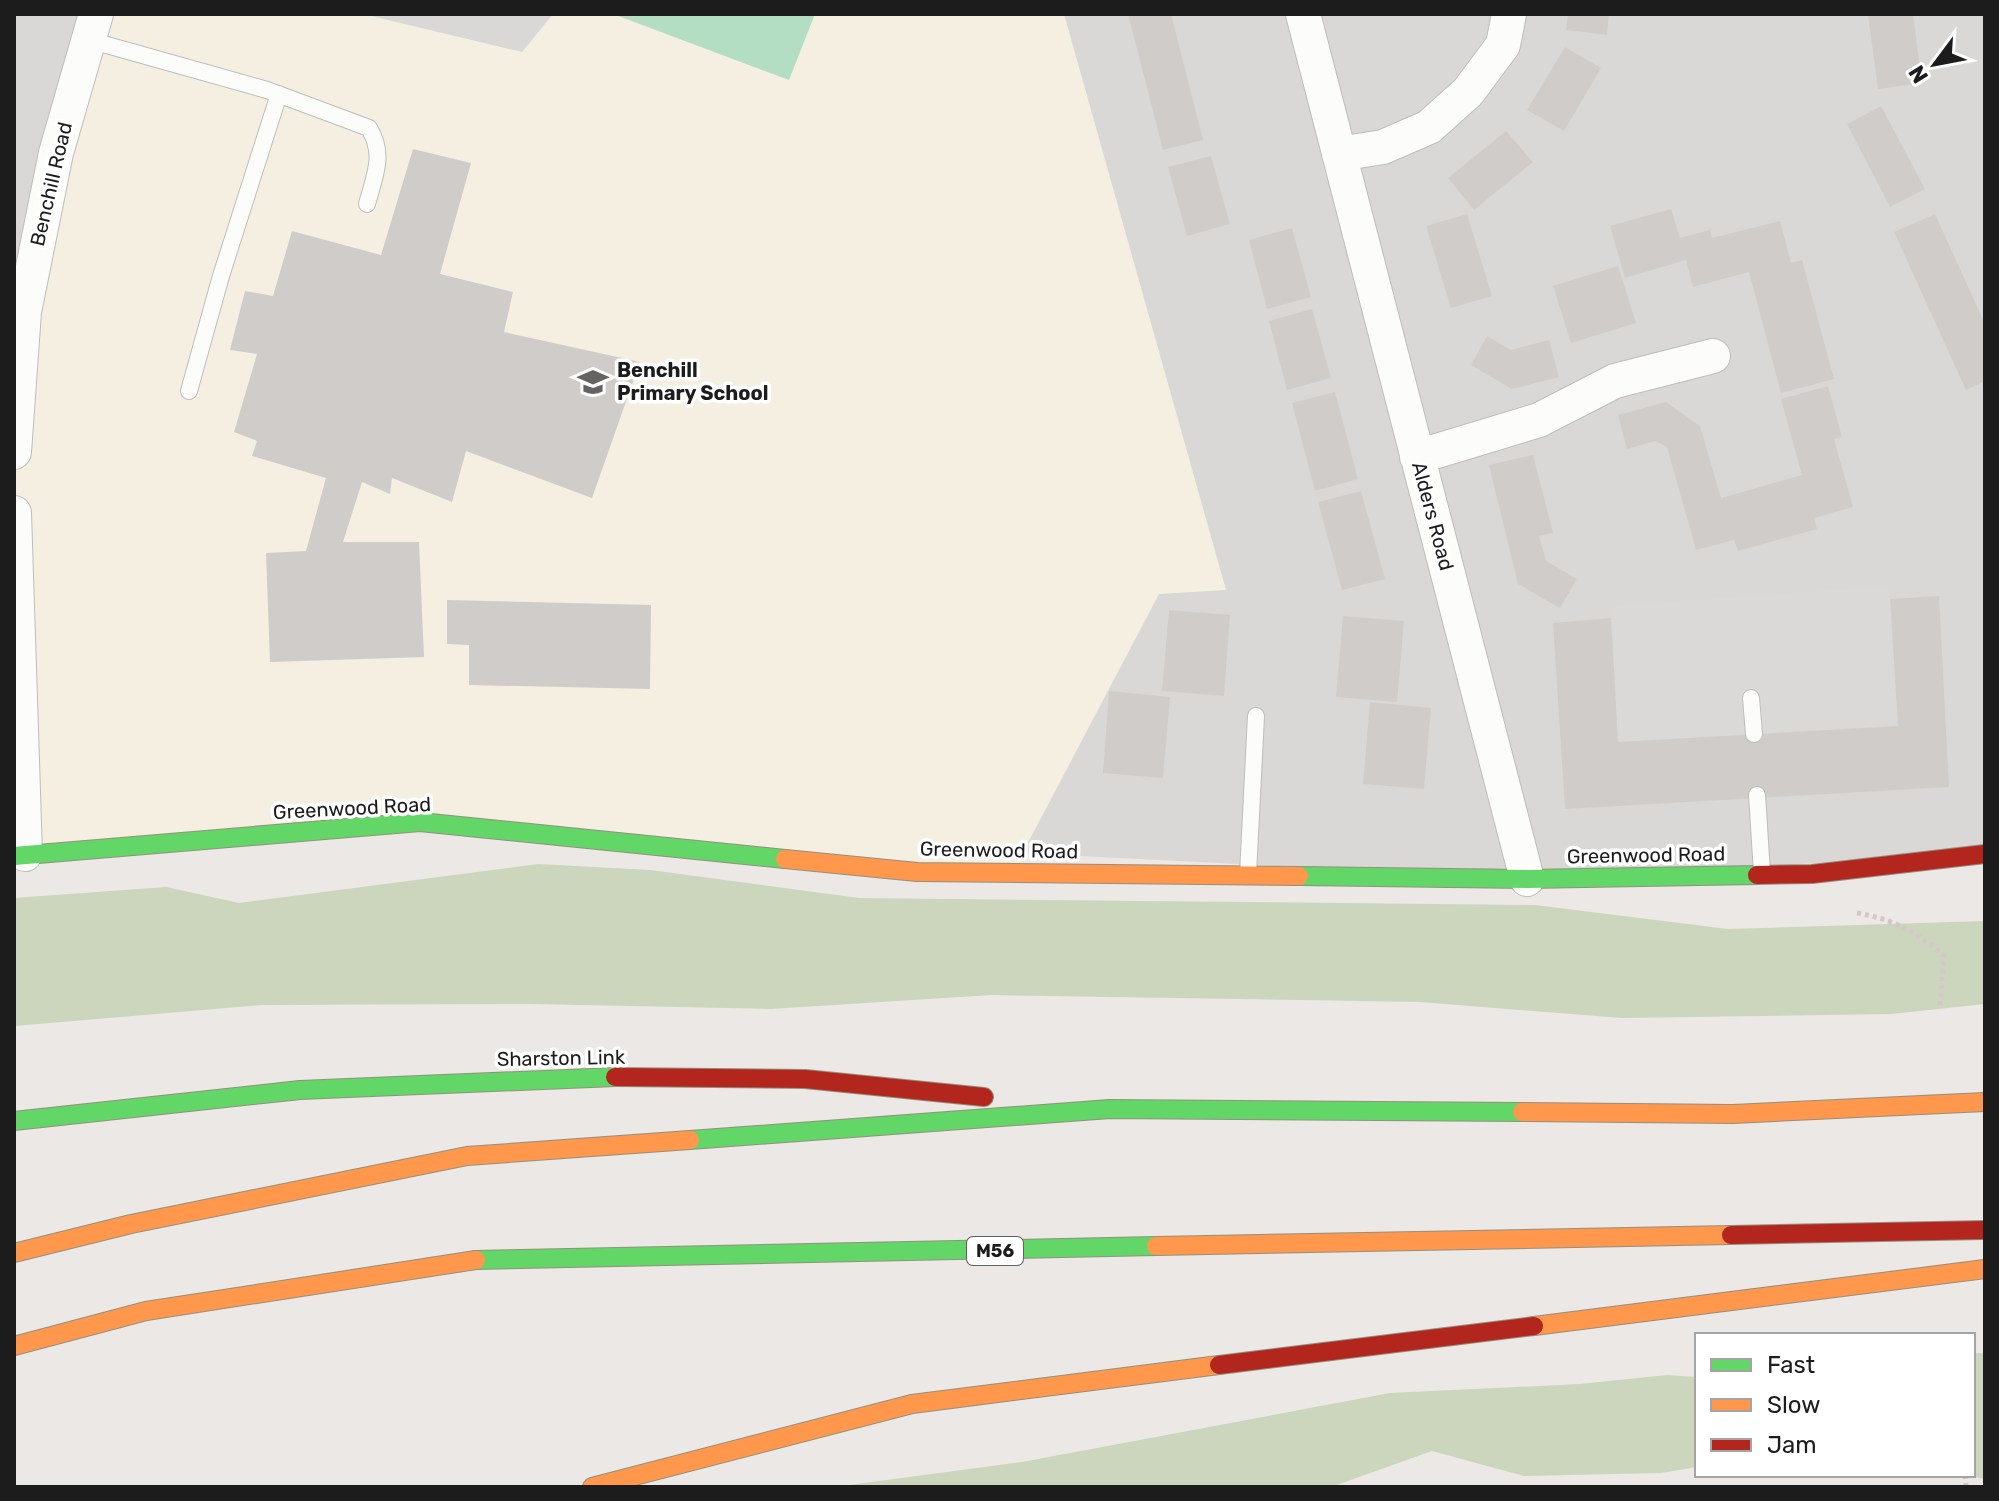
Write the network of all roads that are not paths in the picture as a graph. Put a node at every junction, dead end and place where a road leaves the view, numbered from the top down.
1 (1303, 14) edge
2 (1509, 14) edge
3 (92, 27) edge
4 (279, 94) junction
5 (1339, 154) junction
6 (367, 204) dead end
7 (1713, 356) dead end
8 (189, 391) dead end
9 (14, 452) edge
10 (1417, 457) junction
11 (14, 513) edge
12 (1751, 698) dead end
13 (1256, 716) dead end
14 (1754, 734) dead end
15 (1757, 795) dead end
16 (1985, 854) edge
17 (19, 855) edge
18 (1762, 875) junction
19 (1248, 876) junction
20 (1527, 879) junction
21 (1985, 1102) edge
22 (1110, 1109) junction
23 (14, 1121) edge
24 (1985, 1230) edge
25 (14, 1253) edge
26 (1985, 1269) edge
27 (14, 1346) edge
28 (592, 1487) edge

1 - 5 street, Alders Road
2 - 5 street
3 - 4 lane
3 - 9 street, Benchill Road
4 - 6 lane
4 - 8 lane
5 - 10 street, Alders Road
7 - 10 street
10 - 20 street, Alders Road
11 - 17 street
12 - 14 lane
13 - 19 lane
15 - 18 lane
16 - 18 main road, Greenwood Road
17 - 19 main road, Greenwood Road
18 - 20 main road, Greenwood Road
19 - 20 main road, Greenwood Road
21 - 22 main road
22 - 23 main road, Sharston Link
22 - 25 main road
24 - 27 main road, M56
26 - 28 main road

